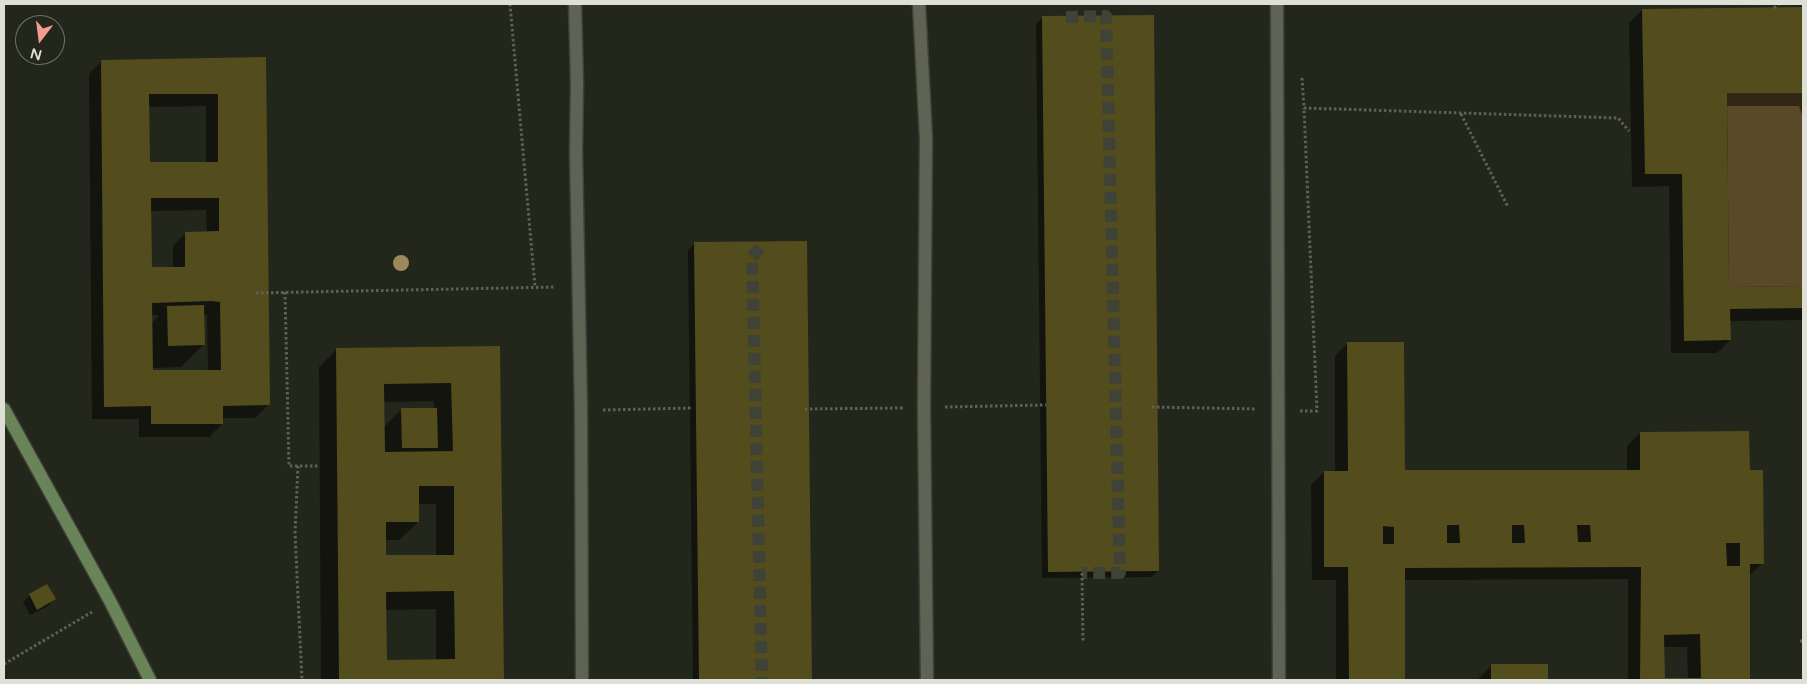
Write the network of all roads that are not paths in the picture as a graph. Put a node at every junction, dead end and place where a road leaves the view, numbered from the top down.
1 (575, 4) edge
2 (919, 4) edge
3 (1278, 4) edge
4 (4, 409) edge
5 (150, 680) edge
6 (582, 680) edge
7 (927, 680) edge
8 (1279, 680) edge

1 - 6 lane
2 - 7 lane
3 - 8 lane
4 - 5 street

